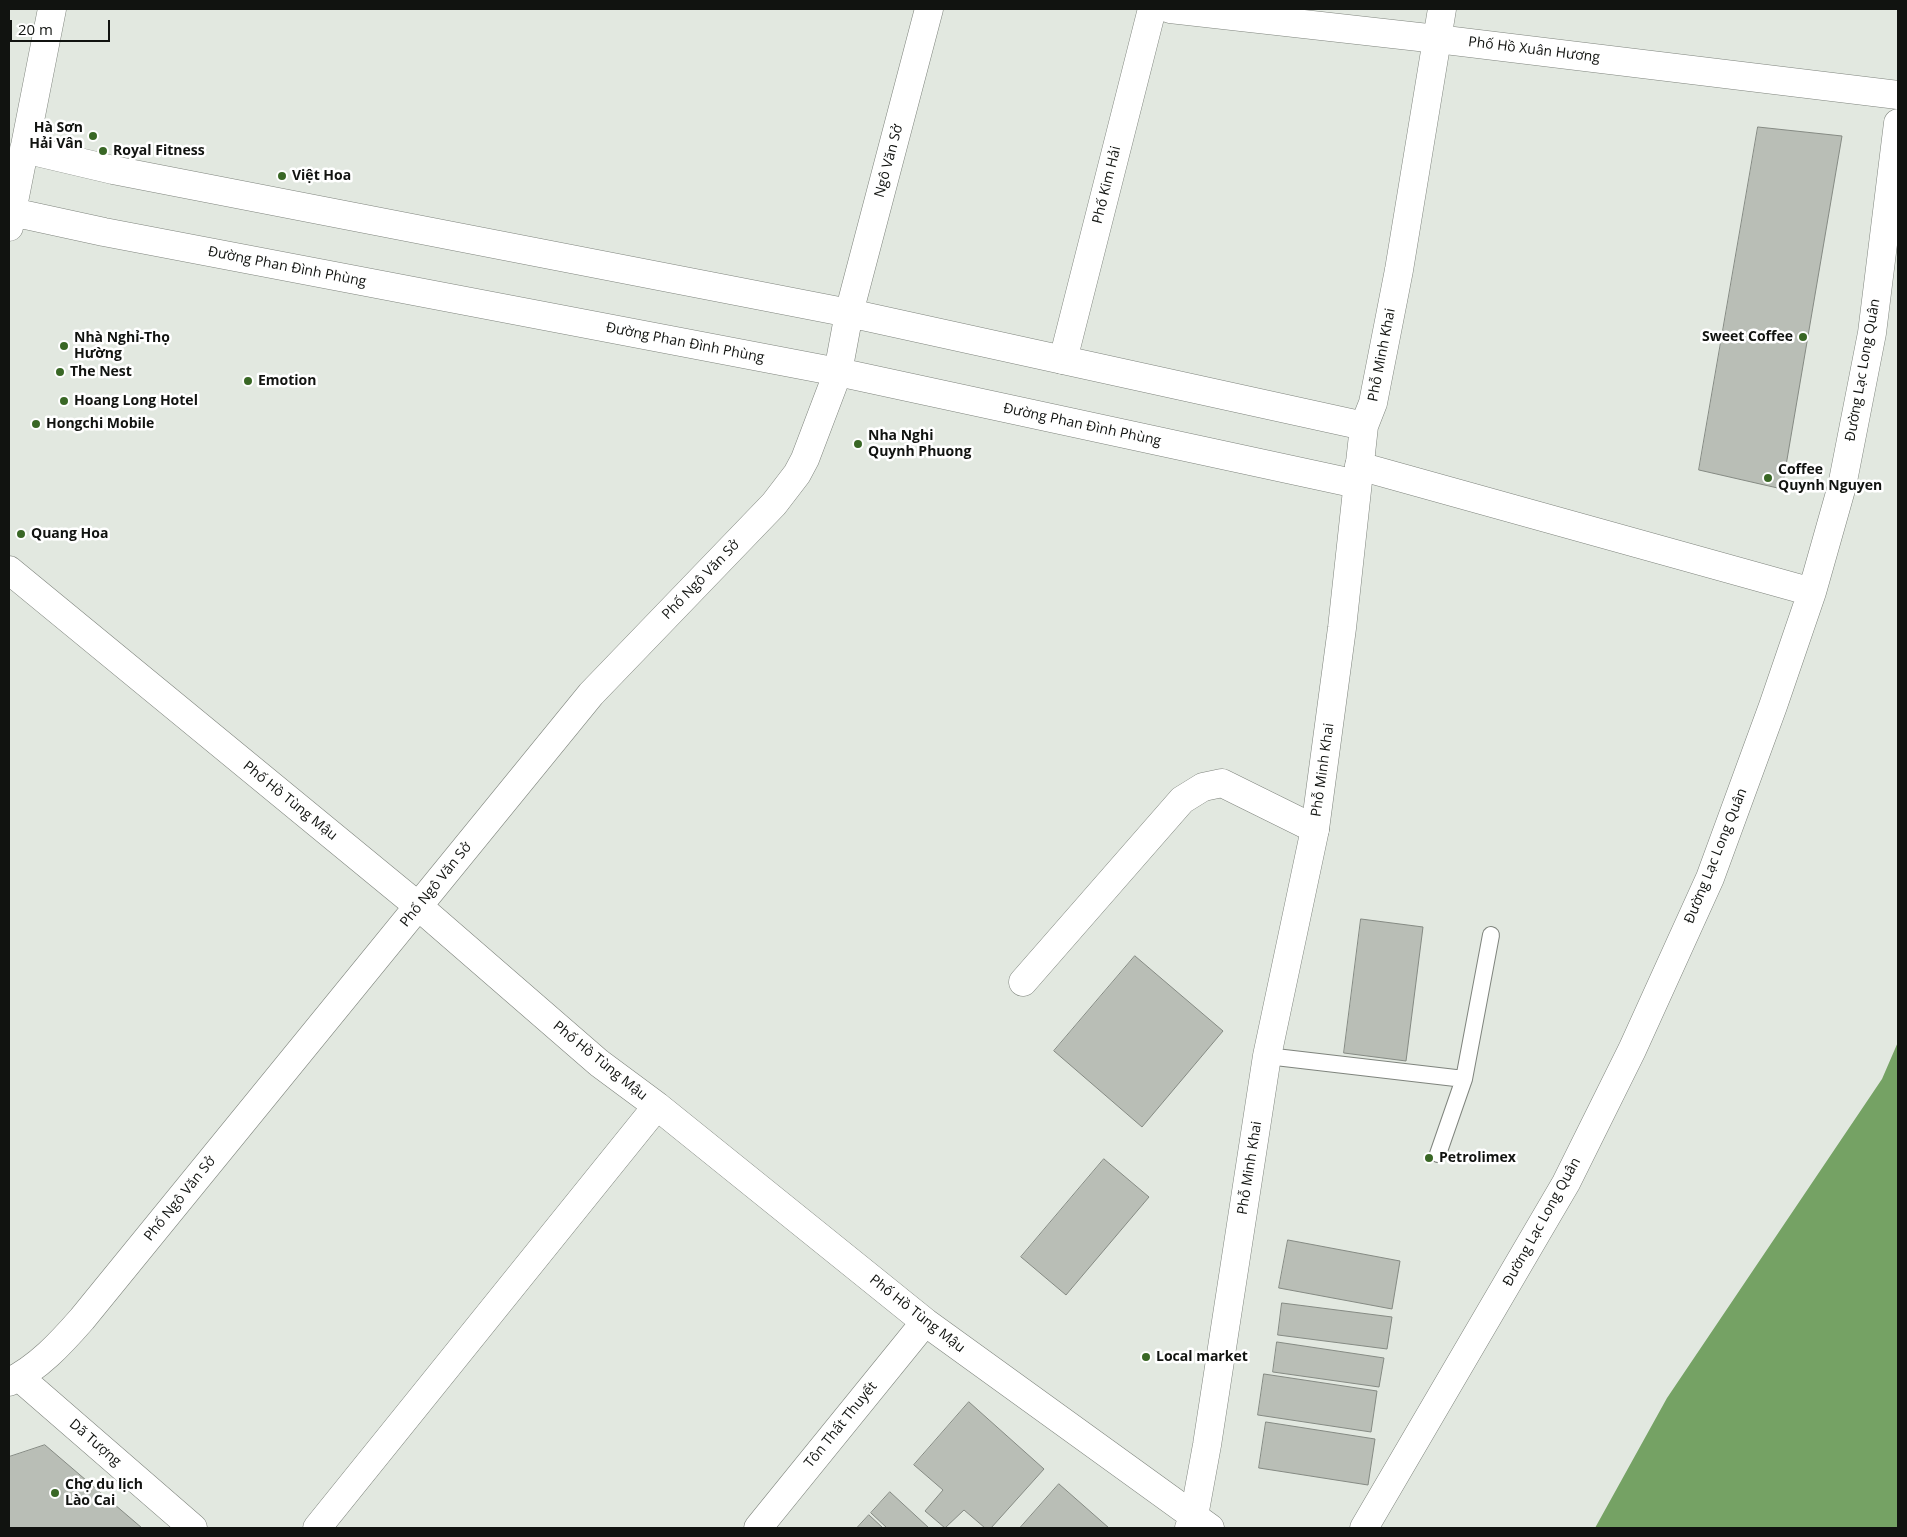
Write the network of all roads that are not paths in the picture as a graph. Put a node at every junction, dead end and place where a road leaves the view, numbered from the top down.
1 (52, 9) edge
2 (929, 9) edge
3 (1152, 9) edge
4 (1170, 9) edge
5 (1442, 9) edge
6 (1437, 38) junction
7 (1898, 95) edge
8 (1898, 123) edge
9 (24, 149) junction
10 (10, 220) edge
11 (850, 313) junction
12 (1063, 360) junction
13 (838, 372) junction
14 (1364, 426) junction
15 (1358, 475) junction
16 (9, 570) edge
17 (1812, 592) junction
18 (1315, 829) junction
19 (418, 906) junction
20 (1491, 935) dead end
21 (1023, 982) dead end
22 (1267, 1056) junction
23 (1464, 1079) junction
24 (657, 1106) junction
25 (1438, 1154) dead end
26 (925, 1322) junction
27 (14, 1380) edge
28 (1197, 1524) edge
29 (193, 1528) edge
30 (317, 1528) edge
31 (758, 1528) edge
32 (1364, 1528) edge

1 - 9 street
2 - 11 street, Ngô Văn Sở
3 - 12 street, Phố Kim Hải
4 - 6 street, Phố Hồ Xuân Hương
5 - 6 street, Phỗ Minh Khai
6 - 7 street, Phố Hồ Xuân Hương
6 - 14 street, Phỗ Minh Khai
8 - 17 street, Đường Lạc Long Quân
9 - 10 street
9 - 11 street
10 - 13 street, Đường Phan Đình Phùng
11 - 12 street
11 - 13 street, Ngô Văn Sở
12 - 14 street
13 - 15 street, Đường Phan Đình Phùng
13 - 19 street, Phố Ngô Văn Sở
14 - 15 street, Phỗ Minh Khai
15 - 17 street, Đường Phan Đình Phùng
15 - 18 street, Phỗ Minh Khai
16 - 19 street, Phố Hồ Tùng Mậu
17 - 32 street, Đường Lạc Long Quân
18 - 21 street
18 - 22 street, Phỗ Minh Khai
19 - 24 street, Phố Hồ Tùng Mậu
19 - 27 street, Phố Ngô Văn Sở
20 - 23 lane
22 - 23 lane
22 - 28 street, Phỗ Minh Khai
23 - 25 lane
24 - 26 street, Phố Hồ Tùng Mậu
24 - 30 street
26 - 28 street, Phố Hồ Tùng Mậu
26 - 31 street, Tôn Thất Thuyết
27 - 29 street, Dã Tượng

